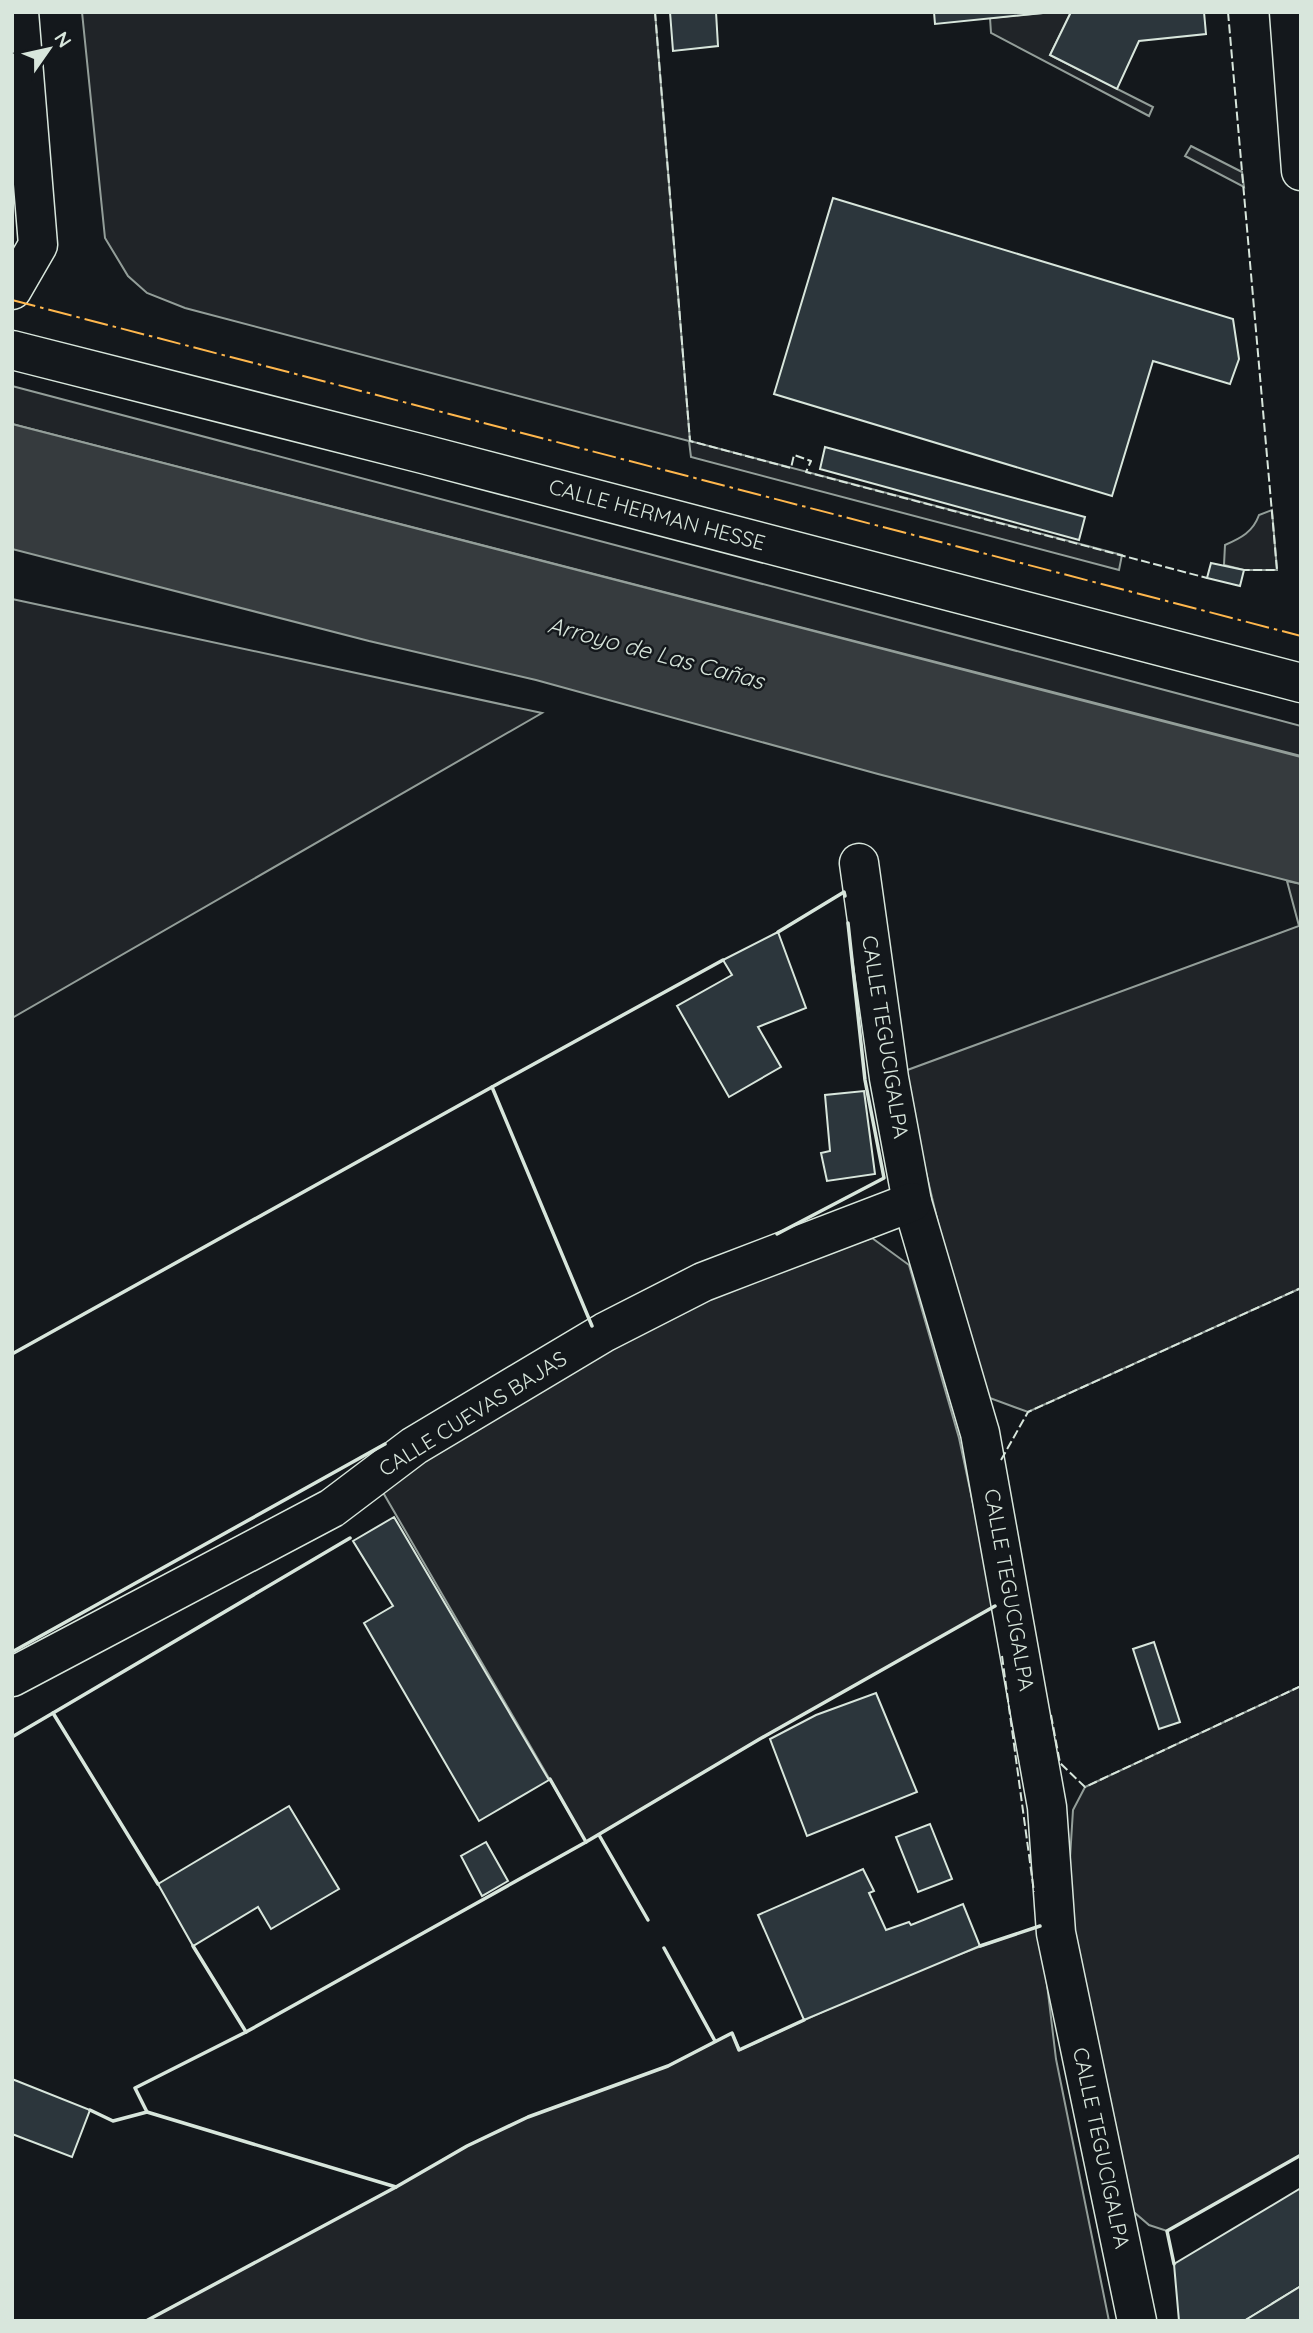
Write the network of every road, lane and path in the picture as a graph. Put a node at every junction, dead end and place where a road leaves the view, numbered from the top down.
1 (19, 12) edge
2 (1289, 12) edge
3 (1301, 171) edge
4 (12, 290) edge
5 (12, 350) edge
6 (1301, 683) edge
7 (859, 863) dead end
8 (912, 1202) junction
9 (12, 1677) edge
10 (1137, 2321) edge

1 - 4 street
2 - 3 street
5 - 6 street, CALLE HERMAN HESSE
7 - 8 street, CALLE TEGUCIGALPA
8 - 9 street, CALLE CUEVAS BAJAS
8 - 10 street, CALLE TEGUCIGALPA

